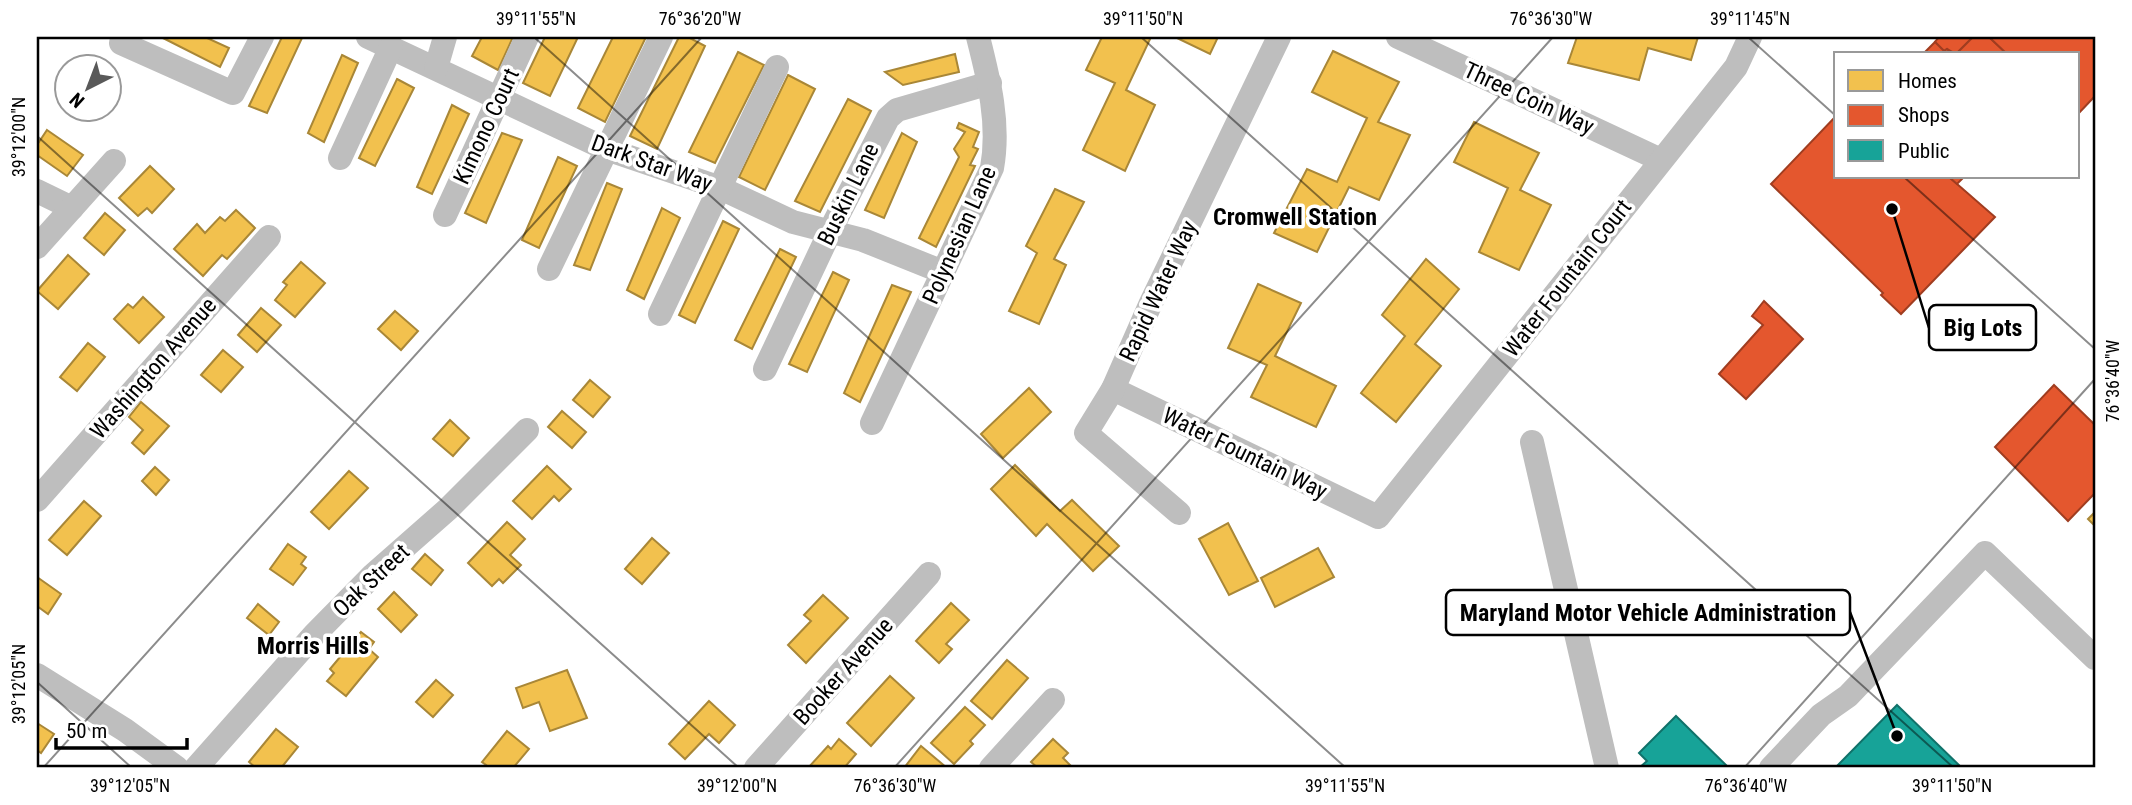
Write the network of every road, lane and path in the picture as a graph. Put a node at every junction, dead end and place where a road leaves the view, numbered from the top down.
1 (262, 37) edge
2 (368, 37) edge
3 (445, 37) edge
4 (527, 37) edge
5 (661, 37) edge
6 (978, 37) edge
7 (1279, 37) edge
8 (1398, 37) edge
9 (1749, 37) edge
10 (121, 43) dead end
11 (391, 47) junction
12 (776, 67) dead end
13 (436, 68) junction
14 (990, 83) junction
15 (498, 97) junction
16 (606, 149) junction
17 (340, 158) dead end
18 (1661, 160) junction
19 (114, 161) dead end
20 (718, 187) junction
21 (37, 191) edge
22 (72, 208) junction
23 (445, 215) dead end
24 (830, 231) junction
25 (269, 237) dead end
26 (37, 247) edge
27 (549, 269) dead end
28 (943, 272) junction
29 (660, 314) dead end
30 (765, 369) dead end
31 (1113, 390) junction
32 (872, 423) dead end
33 (527, 430) dead end
34 (1532, 442) dead end
35 (37, 500) edge
36 (1179, 513) dead end
37 (1378, 517) joint
38 (929, 574) dead end
39 (2095, 658) edge
40 (37, 675) edge
41 (1587, 682) junction
42 (1053, 700) dead end
43 (994, 767) edge
44 (177, 768) edge
45 (196, 768) edge
46 (756, 768) edge
47 (1606, 768) edge
48 (1618, 768) edge
49 (1771, 768) edge

1 - 10 street
2 - 11 street, Dark Star Way
3 - 13 street
4 - 15 street, Kimono Court
5 - 16 street
6 - 14 street, Polynesian Lane
7 - 31 street, Rapid Water Way
8 - 18 street, Three Coin Way
9 - 18 street, Water Fountain Court
11 - 13 street, Dark Star Way
11 - 17 street
12 - 20 street
13 - 15 street, Dark Star Way
14 - 24 street, Buskin Lane
14 - 28 street, Polynesian Lane
15 - 16 street, Dark Star Way
15 - 23 street, Kimono Court
16 - 20 street, Dark Star Way
16 - 27 street
18 - 37 street, Water Fountain Court
19 - 22 street
20 - 24 street, Dark Star Way
20 - 29 street
21 - 22 street
22 - 26 street
24 - 28 street, Dark Star Way
24 - 30 street, Buskin Lane
25 - 35 street, Washington Avenue
28 - 32 street, Polynesian Lane
31 - 36 street, Rapid Water Way
31 - 37 street, Water Fountain Way
33 - 45 street, Oak Street
34 - 41 street
38 - 46 street, Booker Avenue
39 - 49 street
40 - 44 street
41 - 47 street
41 - 48 street
42 - 43 street

